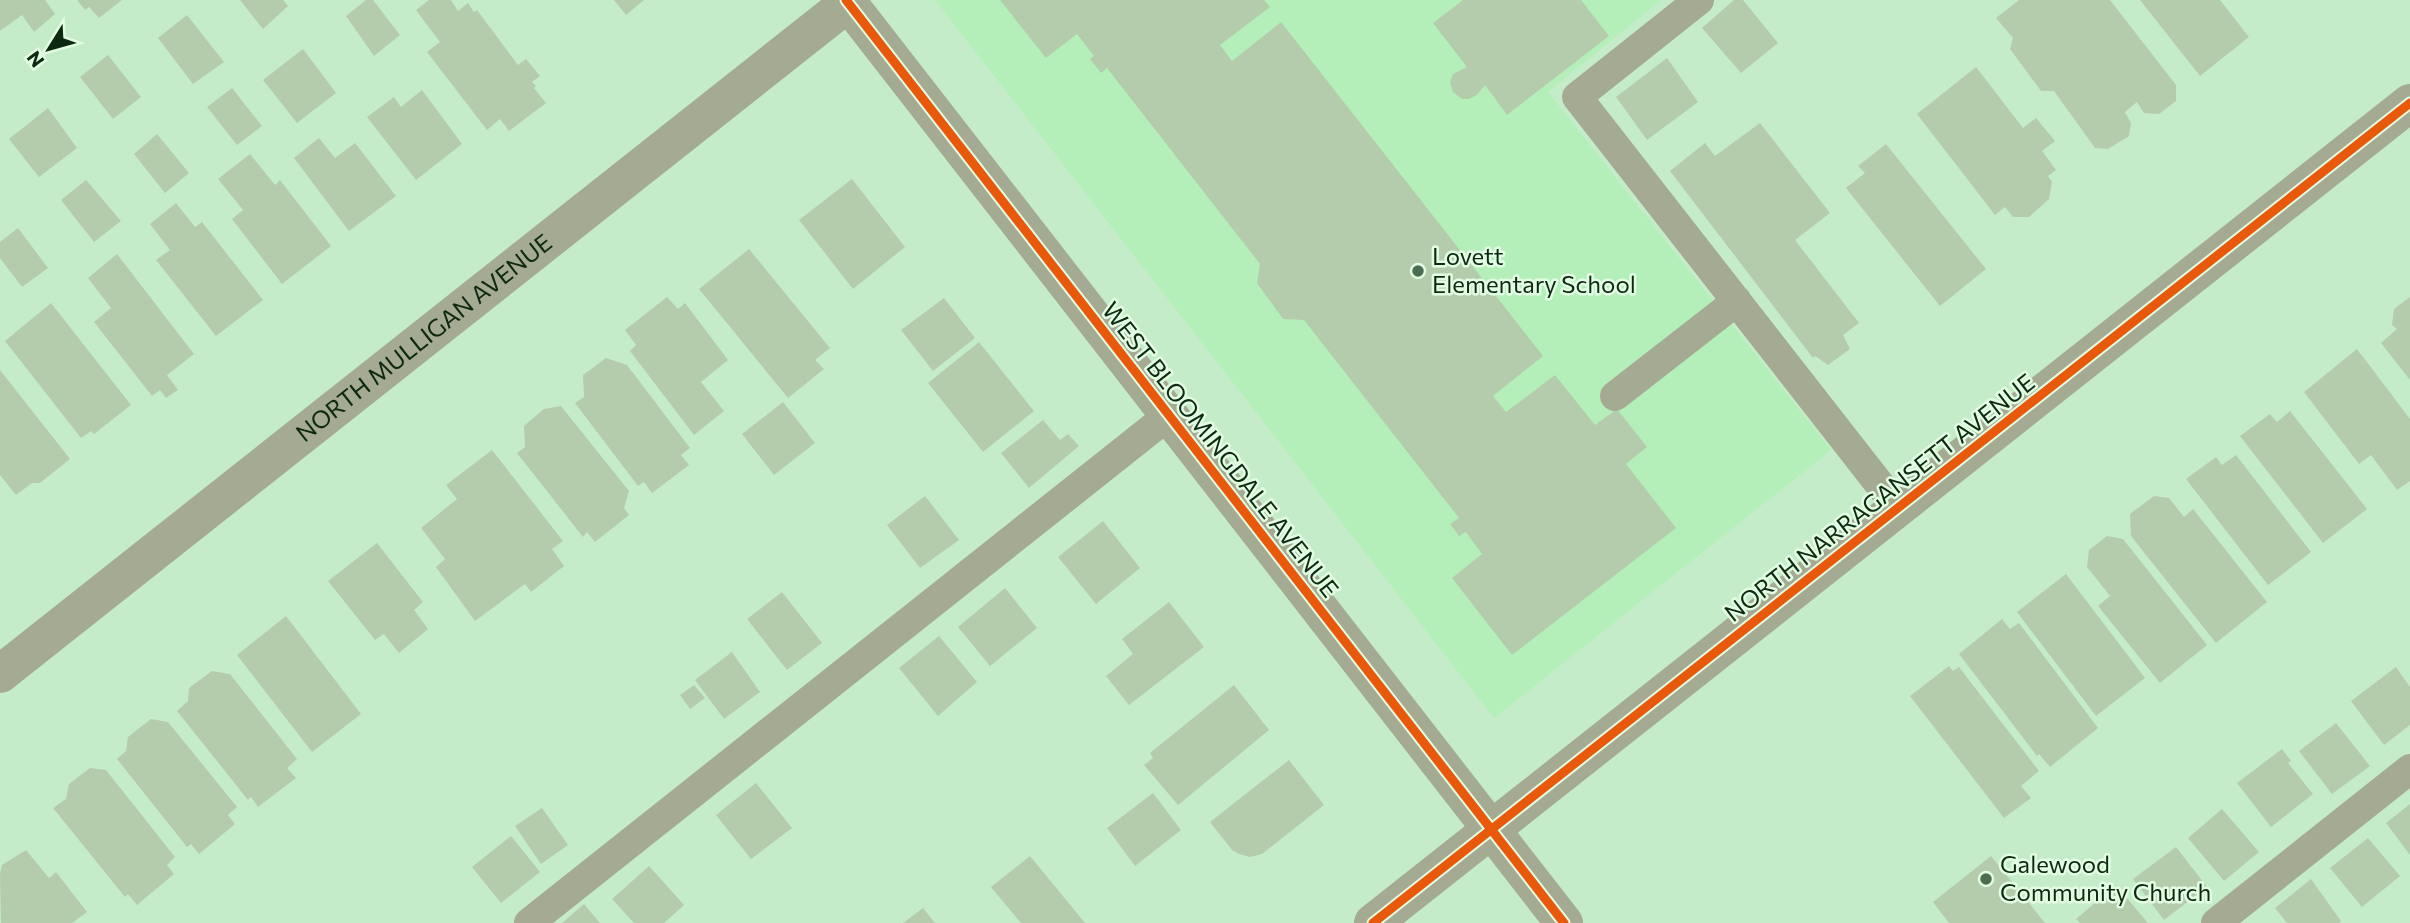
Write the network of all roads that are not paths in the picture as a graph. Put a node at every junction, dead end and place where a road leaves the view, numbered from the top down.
1 (1699, 0) edge
2 (847, 1) edge
3 (2410, 103) edge
4 (1737, 301) junction
5 (1615, 396) dead end
6 (1169, 415) junction
7 (1898, 508) junction
8 (0, 674) edge
9 (2410, 769) edge
10 (1492, 829) junction
11 (528, 923) edge
12 (1373, 923) edge
13 (1564, 923) edge
14 (2216, 923) edge

1 - 4 lane
2 - 6 street, WEST BLOOMINGDALE AVENUE
2 - 8 street, NORTH MULLIGAN AVENUE
3 - 7 street, NORTH NARRAGANSETT AVENUE
4 - 5 lane
4 - 7 lane
6 - 10 street, WEST BLOOMINGDALE AVENUE
6 - 11 lane
7 - 10 street, NORTH NARRAGANSETT AVENUE
9 - 14 lane
10 - 12 street, NORTH NARRAGANSETT AVENUE
10 - 13 street, WEST BLOOMINGDALE AVENUE

